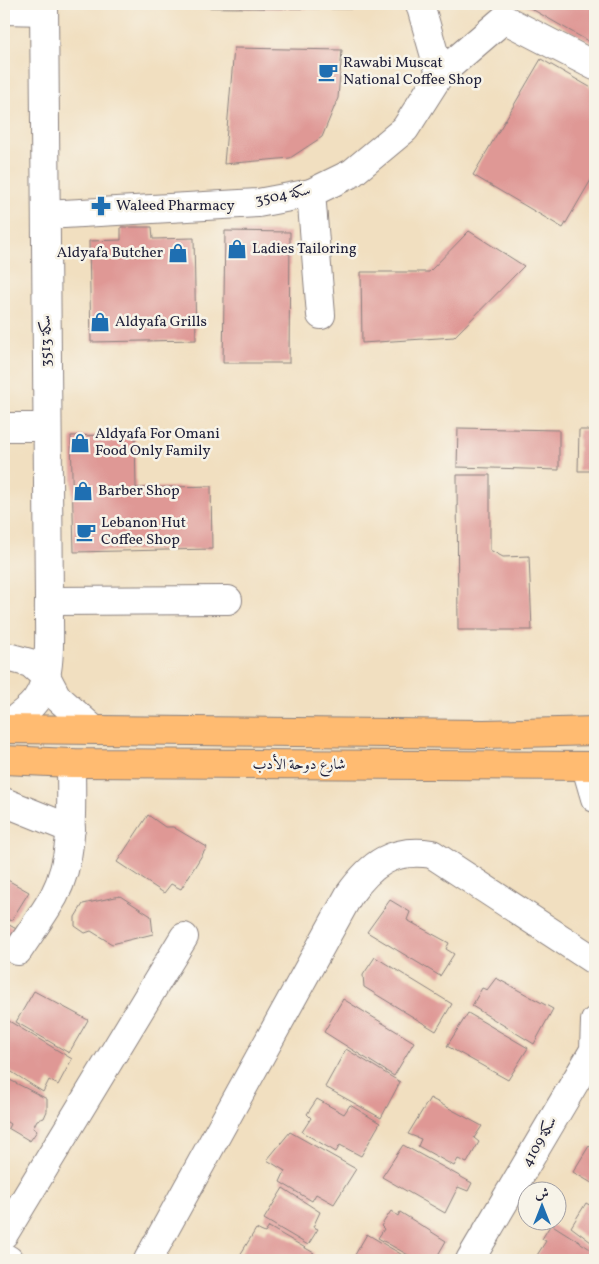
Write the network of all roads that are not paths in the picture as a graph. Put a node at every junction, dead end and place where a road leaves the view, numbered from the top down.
1 (420, 4) edge
2 (44, 7) edge
3 (4, 10) edge
4 (595, 66) edge
5 (440, 74) junction
6 (311, 193) junction
7 (46, 215) junction
8 (320, 315) dead end
9 (4, 427) edge
10 (47, 427) junction
11 (228, 600) dead end
12 (49, 610) junction
13 (6, 656) edge
14 (47, 678) junction
15 (4, 728) edge
16 (93, 729) junction
17 (595, 731) edge
18 (4, 760) edge
19 (71, 763) junction
20 (591, 766) edge
21 (595, 798) edge
22 (4, 802) edge
23 (71, 829) junction
24 (184, 937) dead end
25 (18, 951) dead end
26 (595, 961) edge
27 (595, 1022) edge
28 (595, 1050) edge
29 (4, 1234) edge
30 (4, 1257) edge
31 (9, 1260) edge
32 (148, 1260) edge
33 (470, 1260) edge

1 - 5 street
2 - 3 street
2 - 7 street, سكة 3513
4 - 5 street, سكة 3504
5 - 6 street, سكة 3504
6 - 7 street, سكة 3504
6 - 8 street
7 - 10 street, سكة 3513
9 - 10 street
10 - 12 street, سكة 3513
11 - 12 street
12 - 13 street
12 - 14 street, سكة 3513
13 - 14 street
14 - 15 street, سكة 3513
14 - 16 street
15 - 16 main road
16 - 17 main road
18 - 19 main road, شارع دوحة الأدب
19 - 20 main road, شارع دوحة الأدب
19 - 23 street
20 - 21 street
22 - 23 street
23 - 25 street
24 - 29 street
26 - 32 street
27 - 28 street
28 - 33 street, سكة 4109
30 - 31 street

